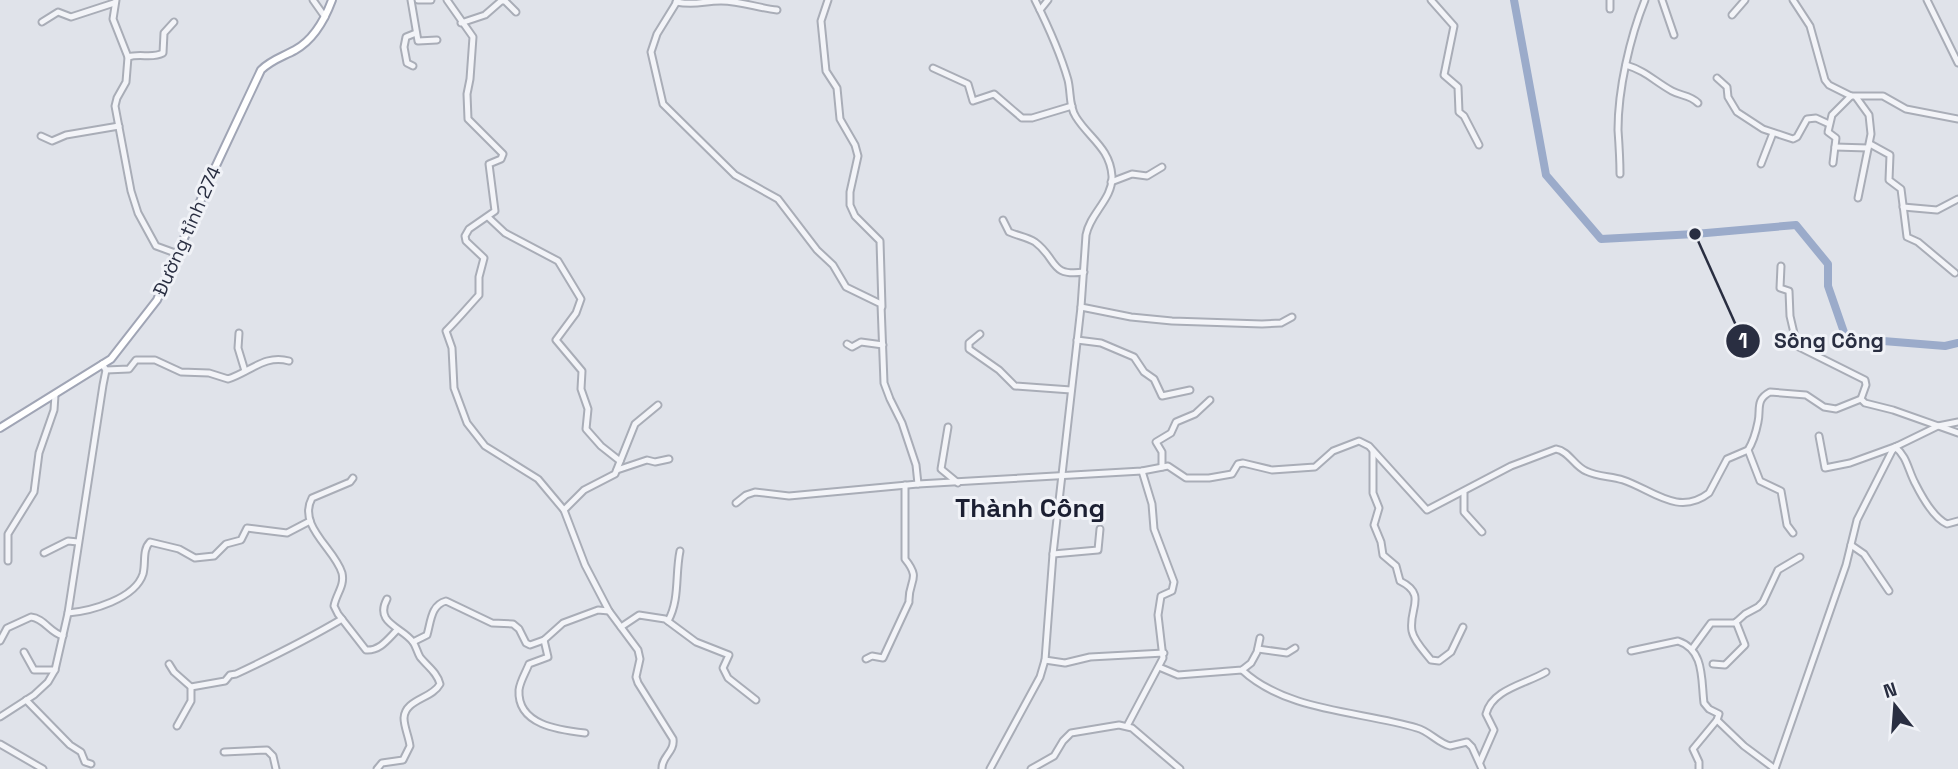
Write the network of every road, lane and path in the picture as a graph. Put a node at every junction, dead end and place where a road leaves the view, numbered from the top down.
1 (313, 0) edge
2 (331, 0) edge
3 (411, 0) edge
4 (418, 0) edge
5 (431, 0) edge
6 (447, 0) edge
7 (828, 0) edge
8 (1035, 0) edge
9 (1048, 0) edge
10 (1431, 0) edge
11 (1610, 0) edge
12 (1645, 0) edge
13 (1662, 0) edge
14 (1745, 0) edge
15 (1793, 0) edge
16 (1927, 0) edge
17 (677, 1) edge
18 (115, 2) edge
19 (1610, 9) dead end
20 (778, 10) dead end
21 (1040, 10) junction
22 (516, 12) dead end
23 (1732, 15) dead end
24 (325, 17) junction
25 (42, 22) dead end
26 (174, 22) dead end
27 (461, 23) junction
28 (416, 33) junction
29 (1674, 34) dead end
30 (437, 40) dead end
31 (128, 57) junction
32 (1958, 63) edge
33 (1626, 65) junction
34 (412, 66) dead end
35 (933, 68) dead end
36 (1717, 78) dead end
37 (1854, 96) junction
38 (1698, 103) dead end
39 (1072, 106) junction
40 (1958, 119) edge
41 (1829, 124) junction
42 (119, 126) junction
43 (1773, 133) junction
44 (41, 136) dead end
45 (1479, 145) dead end
46 (1869, 146) junction
47 (1835, 147) junction
48 (1833, 163) dead end
49 (1761, 164) dead end
50 (1162, 167) dead end
51 (1620, 174) dead end
52 (1111, 182) junction
53 (1858, 198) dead end
54 (1958, 199) edge
55 (1903, 207) junction
56 (488, 217) junction
57 (1003, 220) dead end
58 (178, 254) junction
59 (1781, 266) dead end
60 (1084, 272) junction
61 (1955, 273) dead end
62 (882, 307) junction
63 (1081, 307) junction
64 (1292, 317) dead end
65 (239, 333) dead end
66 (980, 334) dead end
67 (1077, 340) junction
68 (847, 344) dead end
69 (883, 345) junction
70 (289, 361) dead end
71 (104, 367) junction
72 (245, 372) junction
73 (1071, 390) junction
74 (1190, 390) dead end
75 (55, 395) junction
76 (1861, 399) junction
77 (1210, 400) dead end
78 (658, 405) dead end
79 (1958, 422) edge
80 (1938, 426) junction
81 (0, 428) edge
82 (948, 428) dead end
83 (1958, 433) edge
84 (1819, 436) dead end
85 (1896, 446) junction
86 (1373, 450) junction
87 (1748, 450) junction
88 (668, 459) dead end
89 (620, 461) junction
90 (1162, 467) junction
91 (617, 470) junction
92 (1142, 471) junction
93 (1062, 477) junction
94 (354, 478) dead end
95 (957, 483) junction
96 (918, 484) junction
97 (905, 485) junction
98 (1464, 493) junction
99 (736, 503) dead end
100 (564, 510) junction
101 (310, 521) junction
102 (1958, 521) edge
103 (1100, 529) dead end
104 (1482, 531) dead end
105 (1793, 533) dead end
106 (78, 542) junction
107 (1851, 545) junction
108 (680, 551) dead end
109 (44, 553) dead end
110 (1054, 554) junction
111 (1800, 557) dead end
112 (8, 561) dead end
113 (1889, 591) dead end
114 (387, 599) dead end
115 (609, 611) junction
116 (68, 613) junction
117 (342, 620) junction
118 (668, 621) junction
119 (1736, 622) junction
120 (621, 627) junction
121 (1464, 628) dead end
122 (397, 630) junction
123 (63, 636) junction
124 (1260, 638) dead end
125 (544, 640) junction
126 (0, 641) edge
127 (413, 642) junction
128 (1294, 648) dead end
129 (1258, 649) junction
130 (1692, 649) junction
131 (1630, 651) dead end
132 (24, 652) dead end
133 (1164, 653) junction
134 (866, 659) dead end
135 (1045, 660) junction
136 (169, 664) dead end
137 (1713, 664) dead end
138 (1159, 667) junction
139 (55, 670) junction
140 (1242, 670) junction
141 (1546, 672) dead end
142 (191, 687) junction
143 (26, 700) junction
144 (757, 700) dead end
145 (0, 717) edge
146 (1717, 720) junction
147 (177, 726) dead end
148 (1127, 726) junction
149 (585, 733) dead end
150 (0, 744) edge
151 (224, 752) dead end
152 (1480, 762) junction
153 (91, 764) dead end
154 (43, 769) edge
155 (276, 769) edge
156 (377, 769) edge
157 (663, 769) edge
158 (990, 769) edge
159 (1031, 769) edge
160 (1180, 769) edge
161 (1482, 769) edge
162 (1699, 769) edge
163 (1775, 769) edge

1 - 24 street
2 - 24 main road, Đường tỉnh 274
3 - 28 street
4 - 5 street
6 - 27 street
7 - 62 street
8 - 21 street
9 - 21 street
10 - 45 street
11 - 19 street
12 - 33 street
13 - 29 street
14 - 23 street
15 - 37 street
16 - 32 street
17 - 20 street
17 - 62 street
18 - 25 street
18 - 31 street
21 - 39 street
22 - 27 street
24 - 58 main road, Đường tỉnh 274
26 - 31 street
27 - 56 street
28 - 30 street
28 - 34 street
31 - 42 street
33 - 38 street
33 - 51 street
35 - 39 street
36 - 43 street
37 - 40 street
37 - 41 street
37 - 46 street
39 - 52 street
41 - 43 street
41 - 47 street
42 - 44 street
42 - 58 street
43 - 49 street
46 - 47 street
46 - 53 street
46 - 55 street
47 - 48 street
50 - 52 street
52 - 60 street
54 - 55 street
55 - 61 street
56 - 89 street
56 - 100 street
57 - 60 street
58 - 71 main road, Đường tỉnh 274
59 - 76 street
60 - 63 street
62 - 69 street
63 - 64 street
63 - 67 street
65 - 72 street
66 - 73 street
67 - 73 street
67 - 74 street
68 - 69 street
69 - 96 street
70 - 72 street
71 - 72 street
71 - 75 main road, Đường tỉnh 274
71 - 106 street
73 - 93 street
75 - 81 main road, Đường tỉnh 274
75 - 112 street
76 - 80 street
76 - 87 street
77 - 90 street
78 - 89 street
79 - 80 street
80 - 83 street
80 - 85 street
82 - 95 street
84 - 85 street
85 - 102 street
85 - 107 street
86 - 90 street
86 - 98 street
86 - 121 street
87 - 98 street
87 - 105 street
88 - 91 street
89 - 91 street
90 - 92 street
91 - 100 street
92 - 93 street
92 - 133 street
93 - 95 street
93 - 110 street
94 - 101 street
95 - 96 street
96 - 97 street
97 - 99 street
97 - 134 street
98 - 104 street
100 - 115 street
101 - 116 street
101 - 117 street
103 - 110 street
106 - 109 street
106 - 116 street
107 - 113 street
107 - 163 street
108 - 118 street
110 - 135 street
111 - 119 street
114 - 122 street
115 - 120 street
115 - 125 street
116 - 123 street
117 - 122 street
117 - 142 street
118 - 120 street
118 - 144 street
119 - 130 street
119 - 137 street
120 - 157 street
122 - 127 street
123 - 126 street
123 - 139 street
124 - 129 street
125 - 127 street
125 - 149 street
127 - 156 street
128 - 129 street
129 - 140 street
130 - 131 street
130 - 146 street
132 - 139 street
133 - 135 street
133 - 138 street
135 - 158 street
136 - 142 street
138 - 140 street
138 - 148 street
139 - 143 street
140 - 152 street
141 - 152 street
142 - 147 street
143 - 145 street
143 - 153 street
146 - 162 street
146 - 163 street
148 - 159 street
148 - 160 street
150 - 154 street
151 - 155 street
152 - 161 street

